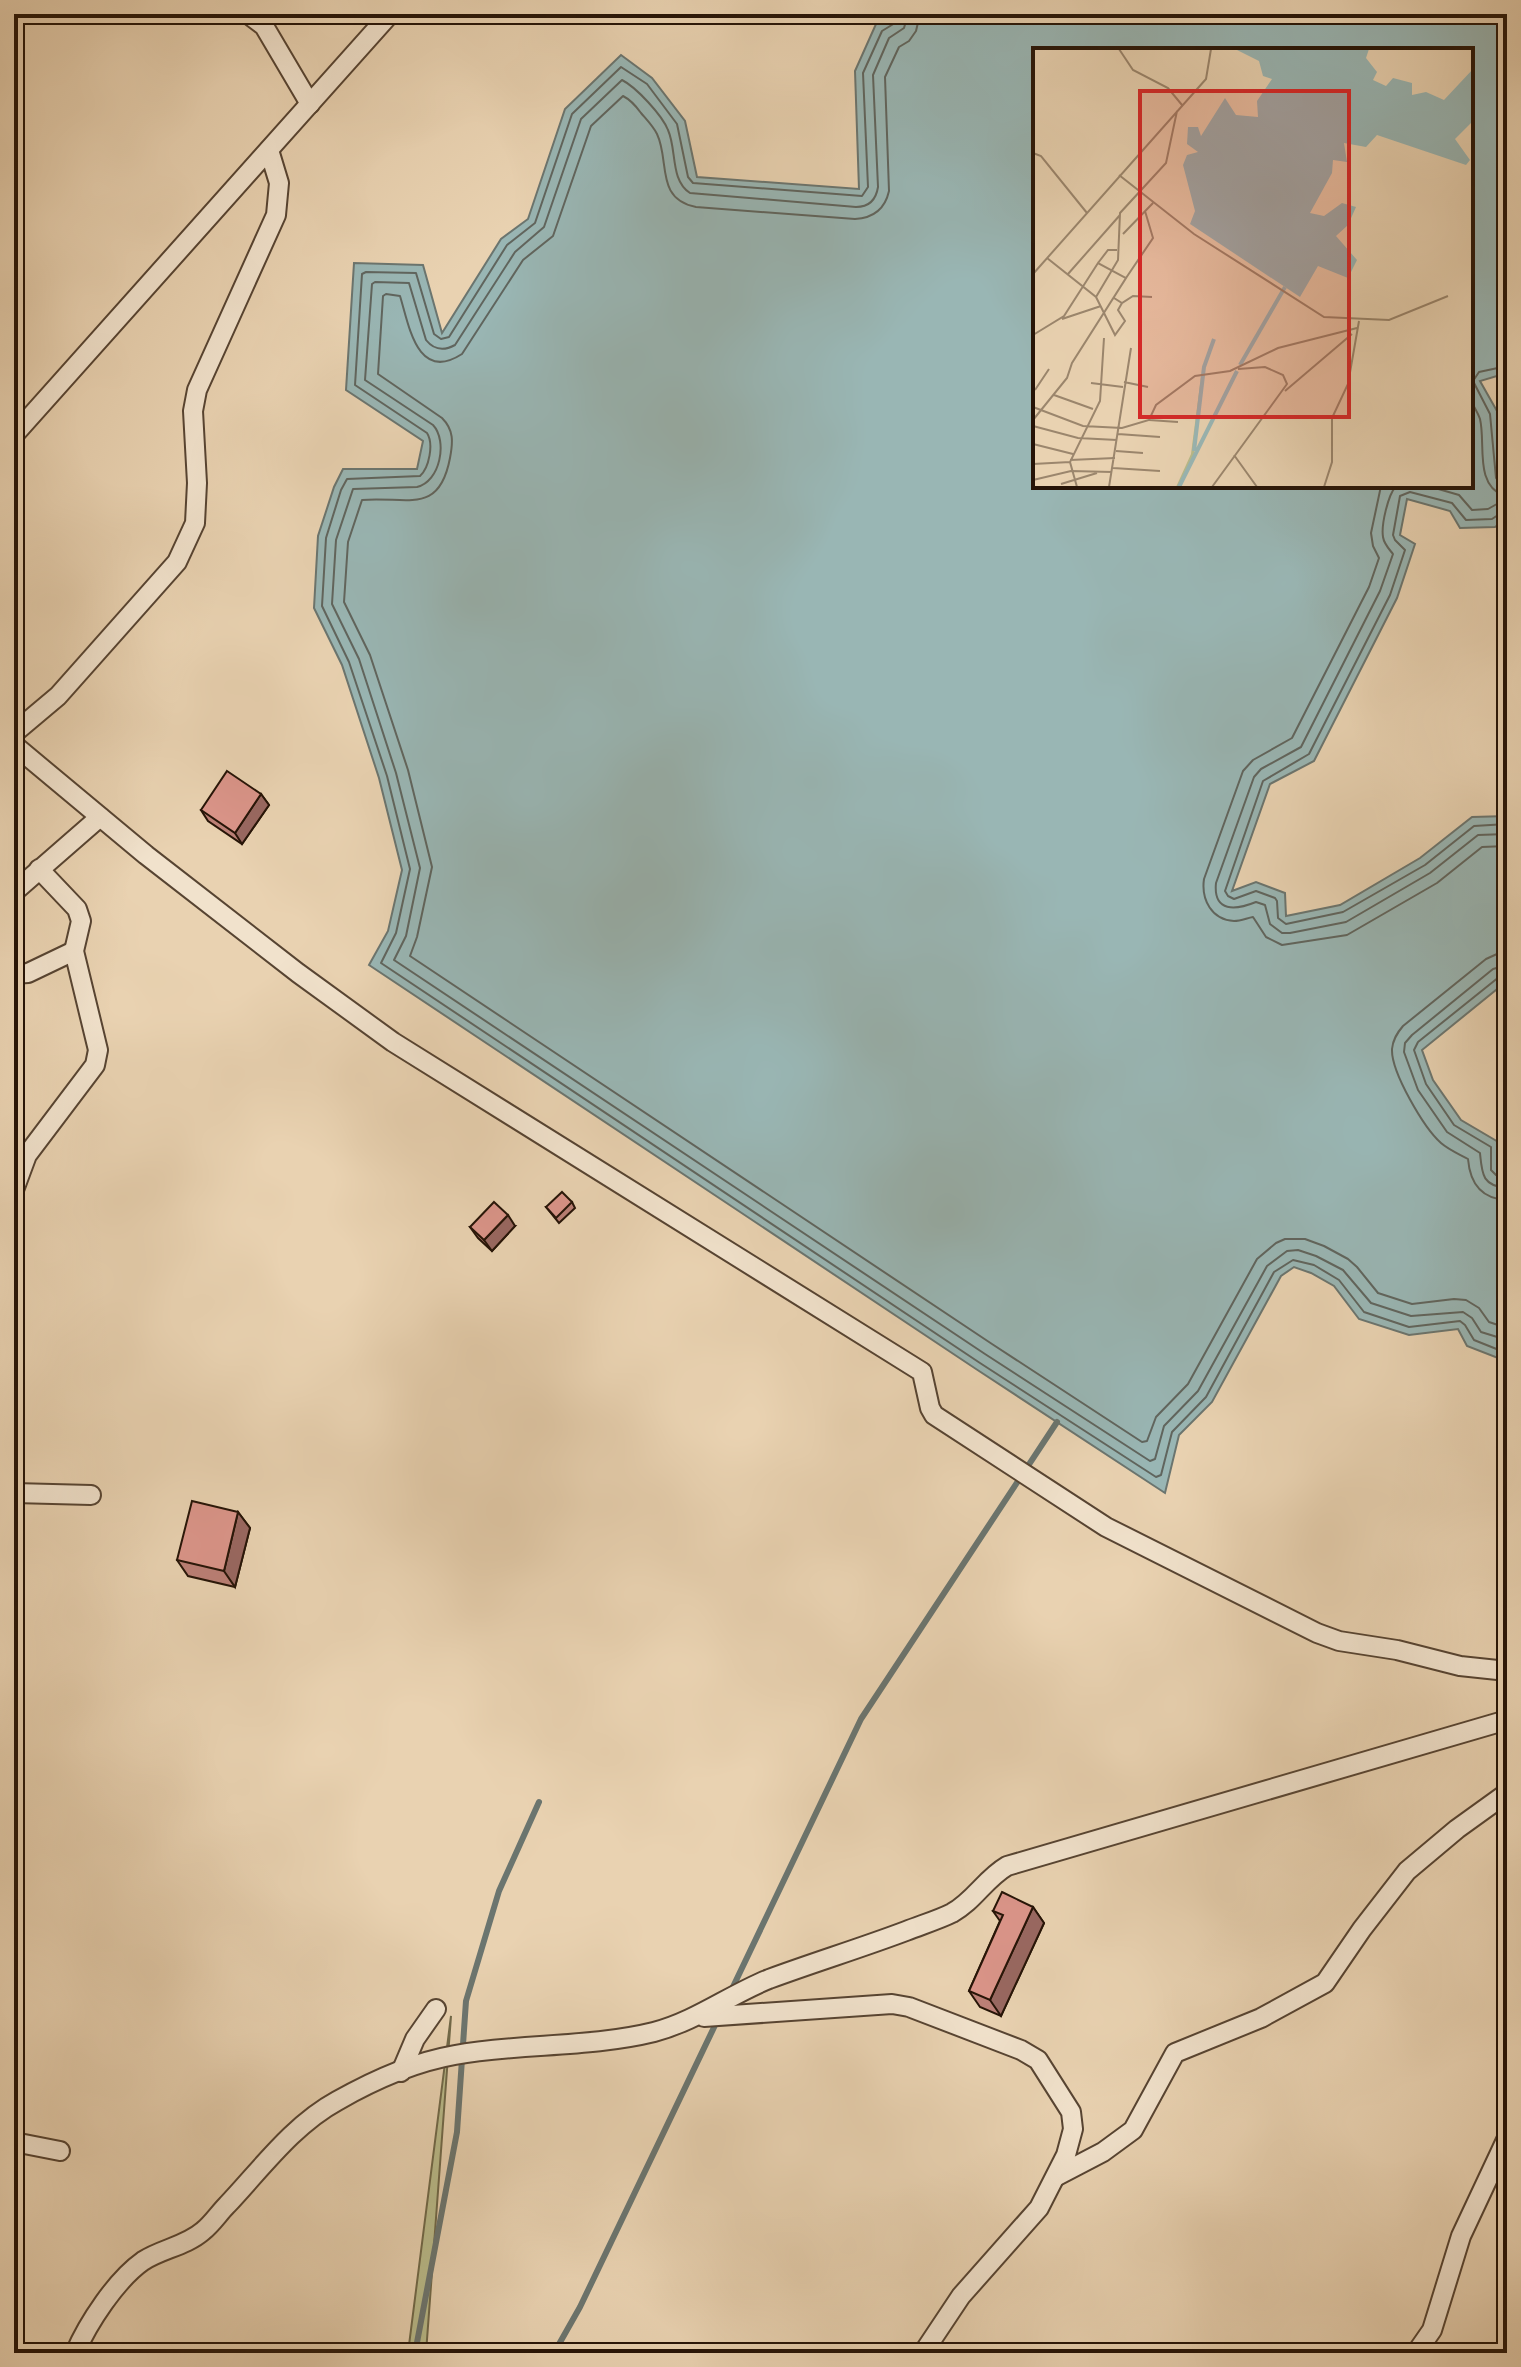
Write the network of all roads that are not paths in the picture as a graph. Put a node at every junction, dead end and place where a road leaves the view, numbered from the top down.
1 (248, 14) edge
2 (390, 14) edge
3 (310, 104) junction
4 (269, 150) junction
5 (14, 435) edge
6 (14, 733) edge
7 (14, 745) edge
8 (100, 817) junction
9 (39, 869) junction
10 (14, 892) edge
11 (74, 951) junction
12 (14, 974) edge
13 (14, 1190) edge
14 (14, 1493) edge
15 (91, 1495) dead end
16 (1507, 1671) edge
17 (1507, 1720) edge
18 (1507, 1793) edge
19 (436, 2009) dead end
20 (696, 2017) junction
21 (401, 2072) junction
22 (1507, 2138) edge
23 (14, 2142) edge
24 (60, 2151) dead end
25 (1057, 2176) junction
26 (75, 2353) edge
27 (923, 2353) edge
28 (1416, 2353) edge

1 - 3 street
2 - 3 street
3 - 4 street
4 - 5 street
4 - 6 street
7 - 8 street
8 - 9 street
8 - 16 street
9 - 10 street
9 - 11 street
11 - 12 street
11 - 13 street
14 - 15 street
17 - 20 street
18 - 25 street
19 - 21 street
20 - 21 street
20 - 25 street
21 - 26 street
22 - 28 street
23 - 24 street
25 - 27 street

